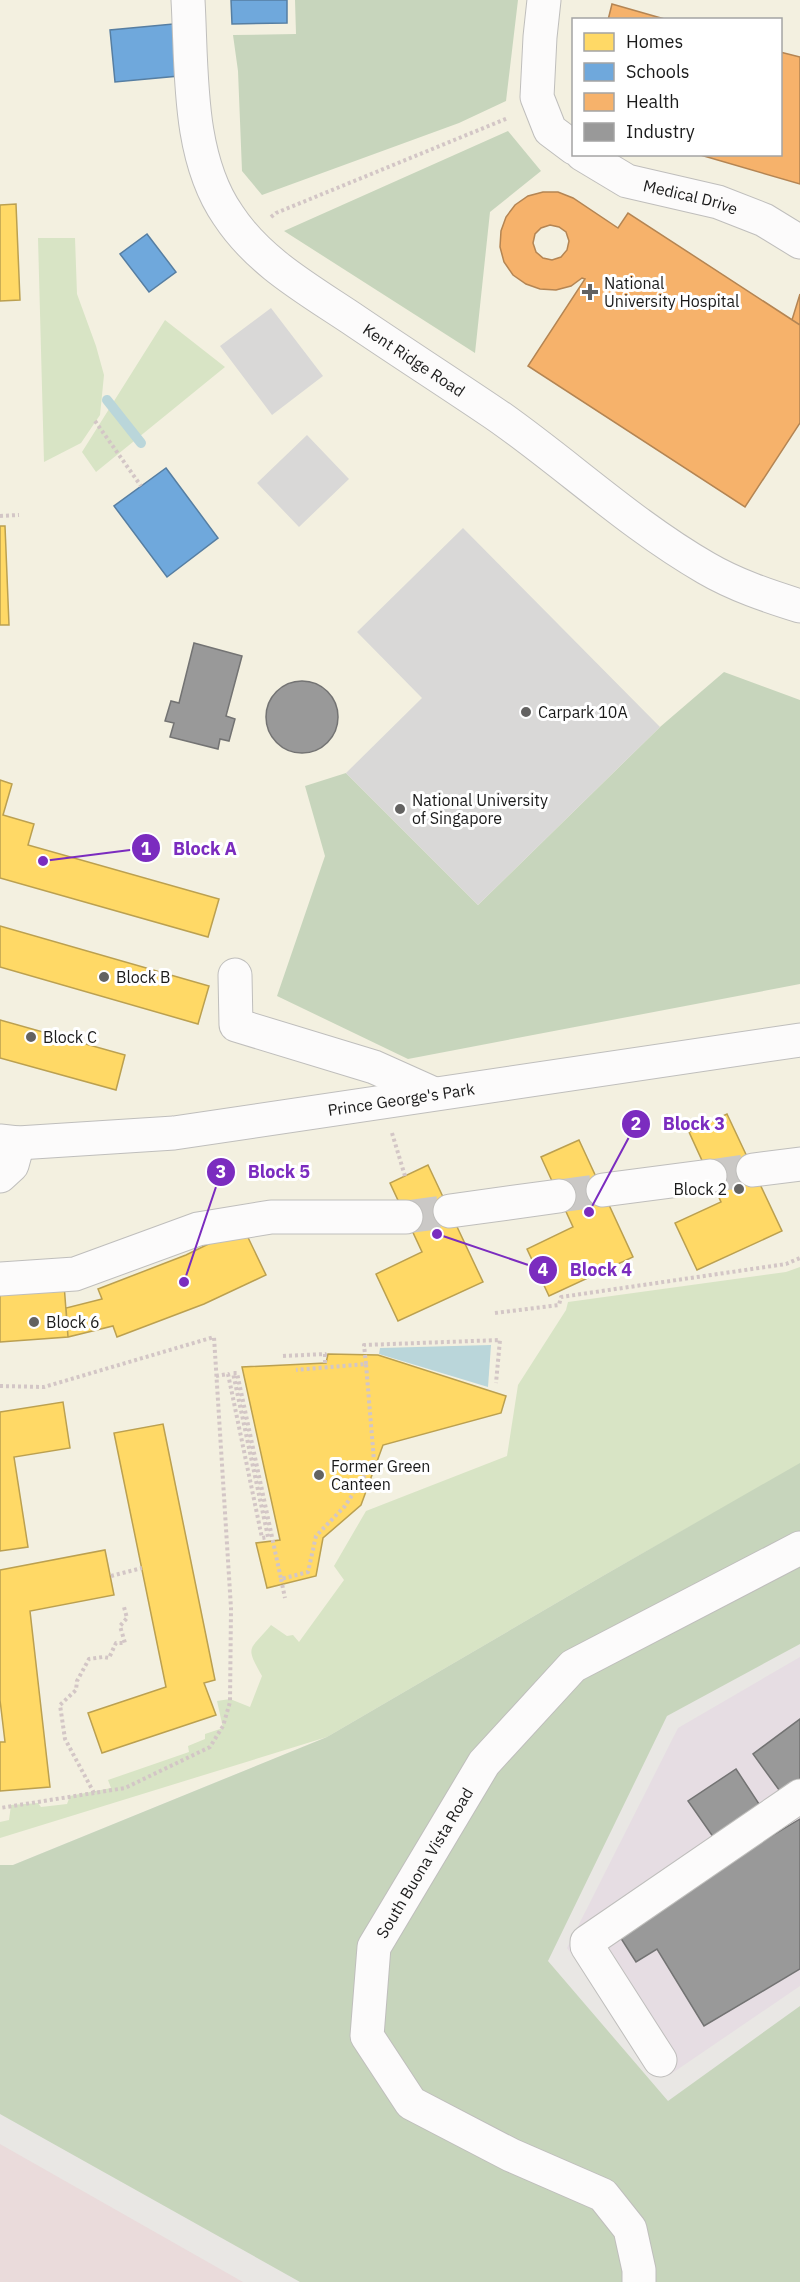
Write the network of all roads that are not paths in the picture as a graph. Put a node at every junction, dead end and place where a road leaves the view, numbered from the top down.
1 (188, 0) edge
2 (544, 0) edge
3 (572, 147) edge
4 (585, 156) edge
5 (800, 242) edge
6 (800, 606) edge
7 (235, 975) dead end
8 (800, 1040) edge
9 (432, 1093) junction
10 (9, 1142) edge
11 (800, 1164) edge
12 (753, 1170) tunnel mouth
13 (0, 1176) edge
14 (710, 1176) tunnel mouth
15 (603, 1190) tunnel mouth
16 (559, 1196) tunnel mouth
17 (450, 1211) tunnel mouth
18 (406, 1216) tunnel mouth
19 (0, 1279) edge
20 (800, 1548) edge
21 (800, 1796) edge
22 (660, 2060) dead end
23 (639, 2282) edge

1 - 6 street, Kent Ridge Road
2 - 3 street
4 - 5 street, Medical Drive
7 - 9 street
8 - 9 street, Prince George's Park
9 - 10 street, Prince George's Park
10 - 13 street
11 - 12 street
14 - 15 street
16 - 17 street
18 - 19 street
20 - 23 street, South Buona Vista Road
21 - 22 street

